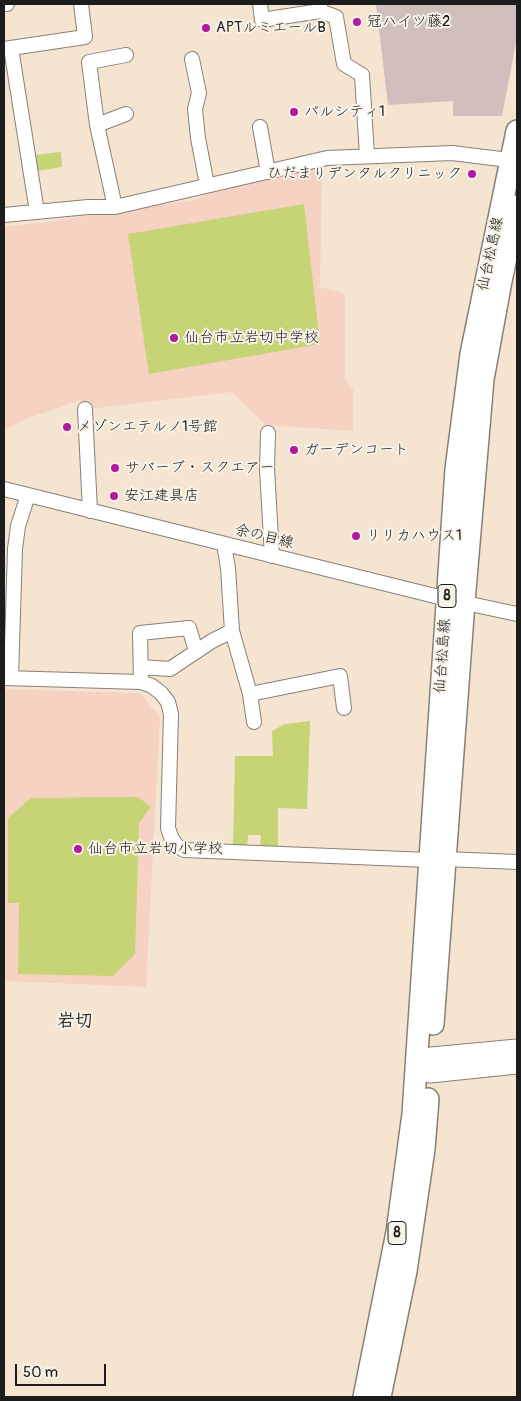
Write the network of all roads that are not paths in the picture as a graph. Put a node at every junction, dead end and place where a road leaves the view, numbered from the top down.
1 (81, 4) edge
2 (260, 4) edge
3 (320, 7) edge
4 (8, 49) edge
5 (126, 54) dead end
6 (192, 59) dead end
7 (126, 114) dead end
8 (97, 125) junction
9 (260, 128) dead end
10 (517, 131) edge
11 (367, 156) junction
12 (514, 160) edge
13 (268, 172) junction
14 (207, 185) junction
15 (517, 206) edge
16 (114, 207) junction
17 (37, 212) junction
18 (4, 215) edge
19 (85, 409) dead end
20 (268, 433) dead end
21 (4, 489) edge
22 (28, 495) junction
23 (90, 511) junction
24 (224, 544) junction
25 (272, 556) junction
26 (455, 601) junction
27 (517, 614) edge
28 (232, 631) junction
29 (196, 651) junction
30 (141, 667) junction
31 (7, 678) edge
32 (141, 682) junction
33 (250, 694) junction
34 (344, 708) dead end
35 (254, 722) dead end
36 (437, 860) junction
37 (517, 862) edge
38 (517, 1049) edge
39 (517, 1064) edge
40 (426, 1066) junction
41 (364, 1397) edge
42 (380, 1397) edge

1 - 4 street
2 - 3 street
3 - 11 street
4 - 17 street
5 - 8 street
6 - 14 street
7 - 8 street
8 - 16 street
9 - 13 street
10 - 12 main road, 仙台松島線 / 8
11 - 12 street
11 - 13 street
12 - 26 main road, 仙台松島線 / 8
13 - 14 street
14 - 16 street
15 - 26 main road, 仙台松島線 / 8
16 - 17 street
17 - 18 street
19 - 23 street
20 - 25 street
21 - 22 street, 余の目線
22 - 23 street, 余の目線
22 - 31 street
23 - 24 street, 余の目線
24 - 25 street, 余の目線
24 - 28 street
25 - 26 street, 余の目線
26 - 27 street, 余の目線
26 - 36 main road, 仙台松島線 / 8
28 - 29 street
28 - 33 street
29 - 30 street
29 - 30 street
30 - 32 street
31 - 32 street
32 - 36 street
33 - 34 street
33 - 35 street
36 - 37 street
36 - 40 main road, 仙台松島線 / 8
38 - 40 main road
39 - 40 main road
40 - 41 main road, 8
40 - 42 main road, 8

